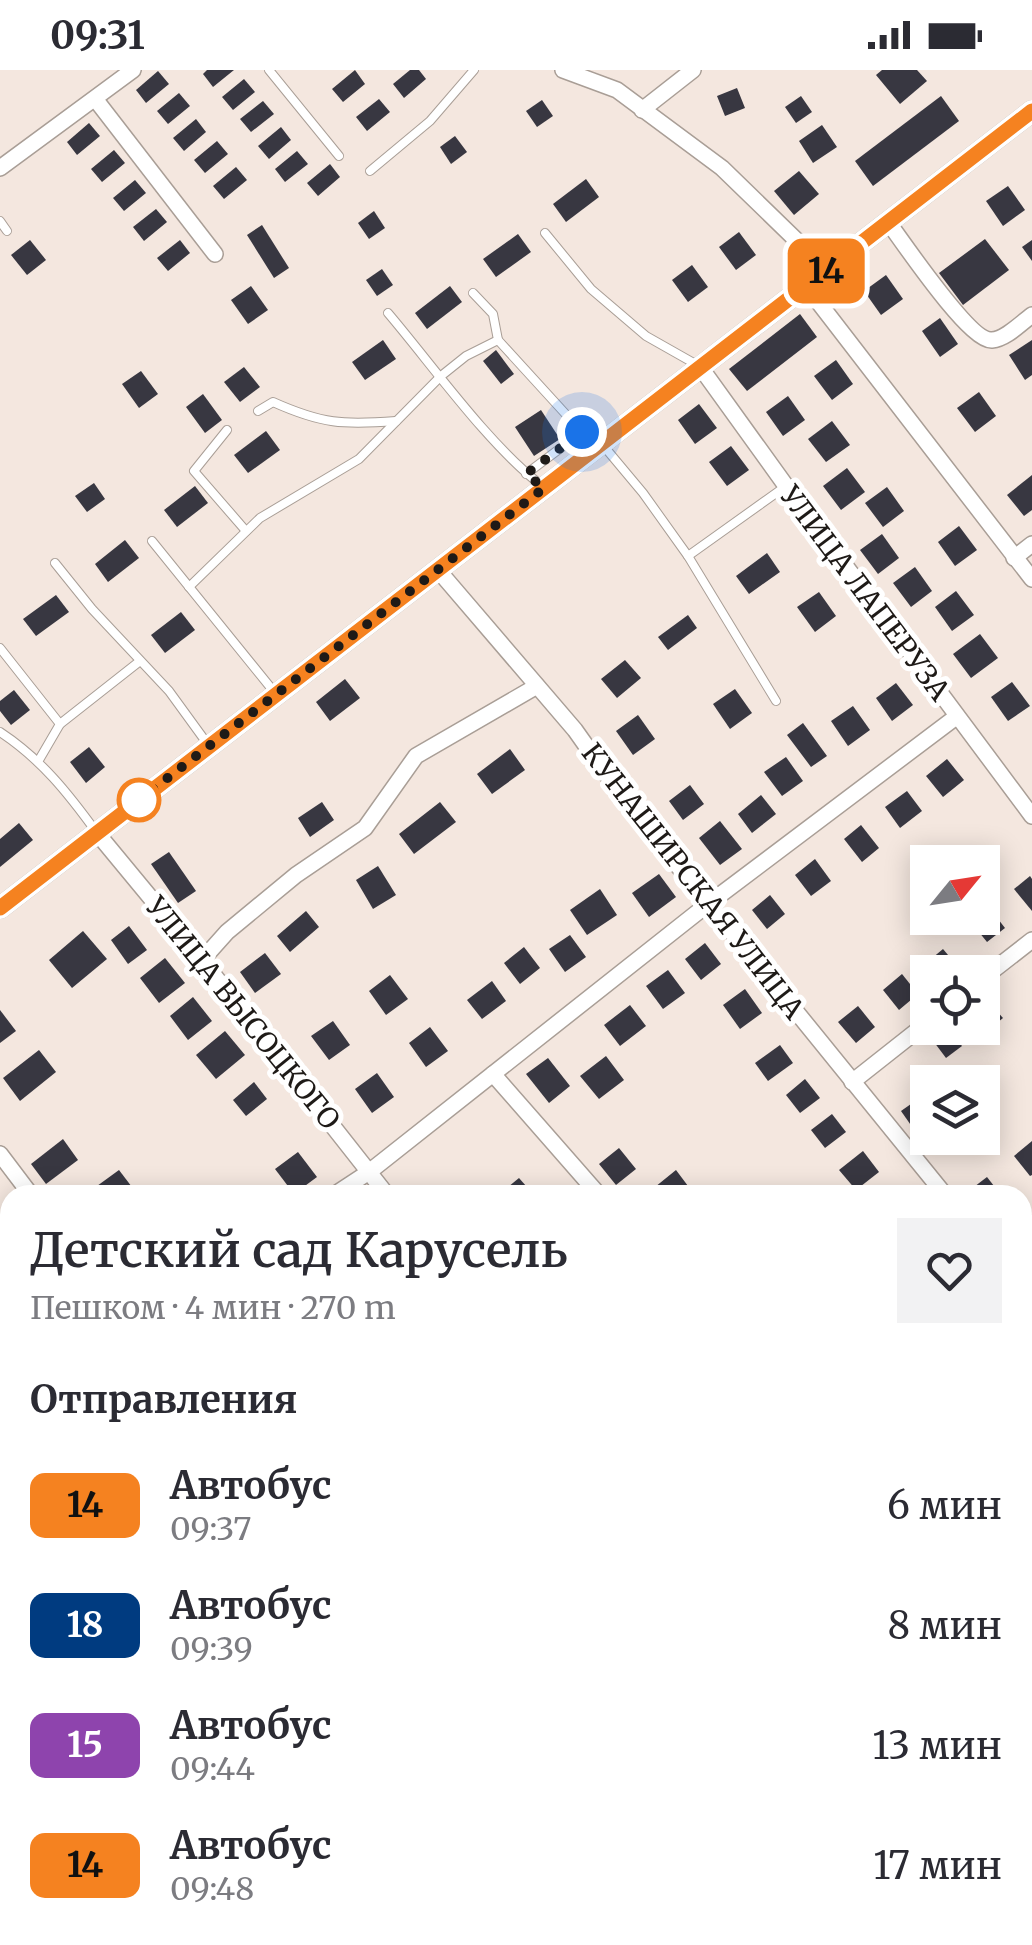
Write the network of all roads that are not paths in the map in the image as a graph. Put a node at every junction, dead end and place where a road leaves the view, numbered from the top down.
1 (133, 70) edge
2 (268, 70) edge
3 (474, 70) edge
4 (563, 70) edge
5 (692, 70) edge
6 (96, 100) junction
7 (642, 110) junction
8 (1032, 110) edge
9 (339, 156) dead end
10 (0, 168) edge
11 (370, 171) dead end
12 (0, 221) edge
13 (888, 222) junction
14 (8, 231) dead end
15 (545, 233) dead end
16 (215, 254) dead end
17 (826, 270) junction
18 (806, 286) junction
19 (473, 293) dead end
20 (388, 313) dead end
21 (1032, 315) edge
22 (498, 340) junction
23 (702, 368) junction
24 (442, 376) junction
25 (258, 411) dead end
26 (396, 421) junction
27 (227, 430) dead end
28 (582, 432) junction
29 (602, 444) junction
30 (526, 474) junction
31 (786, 486) junction
32 (544, 488) junction
33 (246, 530) junction
34 (152, 541) dead end
35 (1032, 544) edge
36 (688, 556) junction
37 (1014, 558) junction
38 (55, 563) dead end
39 (438, 570) junction
40 (1032, 579) edge
41 (189, 587) junction
42 (0, 648) edge
43 (140, 661) junction
44 (536, 686) junction
45 (276, 694) junction
46 (776, 702) dead end
47 (956, 716) junction
48 (60, 724) junction
49 (0, 732) edge
50 (208, 746) junction
51 (39, 760) junction
52 (1032, 816) edge
53 (96, 832) junction
54 (708, 904) junction
55 (0, 908) edge
56 (1032, 940) edge
57 (202, 960) junction
58 (1000, 965) edge
59 (910, 1036) edge
60 (493, 1074) junction
61 (852, 1082) junction
62 (0, 1154) edge
63 (369, 1172) junction
64 (23, 1185) edge
65 (349, 1185) edge
66 (379, 1185) edge
67 (590, 1185) edge
68 (937, 1185) edge

1 - 6 street
2 - 9 lane
3 - 11 lane
4 - 7 street
5 - 7 street
6 - 10 street
6 - 16 street
7 - 17 street
8 - 13 street
12 - 14 lane
13 - 17 street
13 - 21 street
15 - 23 lane
17 - 18 street
18 - 23 street
18 - 37 street
19 - 22 lane
20 - 24 lane
22 - 24 lane
22 - 28 lane
23 - 29 street
23 - 31 street, УЛИЦА ЛАПЕРУЗА
24 - 26 lane
24 - 30 lane
25 - 26 lane
26 - 33 lane
27 - 33 lane
28 - 29 lane
28 - 30 lane
29 - 32 street
29 - 36 lane
30 - 32 lane
31 - 36 lane
31 - 47 street, УЛИЦА ЛАПЕРУЗА
32 - 39 street
33 - 41 lane
34 - 41 lane
35 - 37 street
36 - 46 lane
37 - 40 street
38 - 43 lane
39 - 44 street, КУНАШИРСКАЯ УЛИЦА
39 - 45 street
41 - 45 lane
42 - 48 lane
43 - 48 lane
43 - 50 lane
44 - 54 street, КУНАШИРСКАЯ УЛИЦА
44 - 57 street
45 - 50 street
47 - 52 street, УЛИЦА ЛАПЕРУЗА
47 - 54 street
48 - 51 lane
49 - 51 lane
50 - 53 street
51 - 53 lane
53 - 55 street
53 - 57 street, УЛИЦА ВЫСОЦКОГО
54 - 60 street
54 - 61 street, КУНАШИРСКАЯ УЛИЦА
56 - 58 street
57 - 63 street, УЛИЦА ВЫСОЦКОГО
59 - 61 street
60 - 63 street
60 - 67 street
61 - 68 street, КУНАШИРСКАЯ УЛИЦА
62 - 64 street
63 - 65 street
63 - 66 street, УЛИЦА ВЫСОЦКОГО

